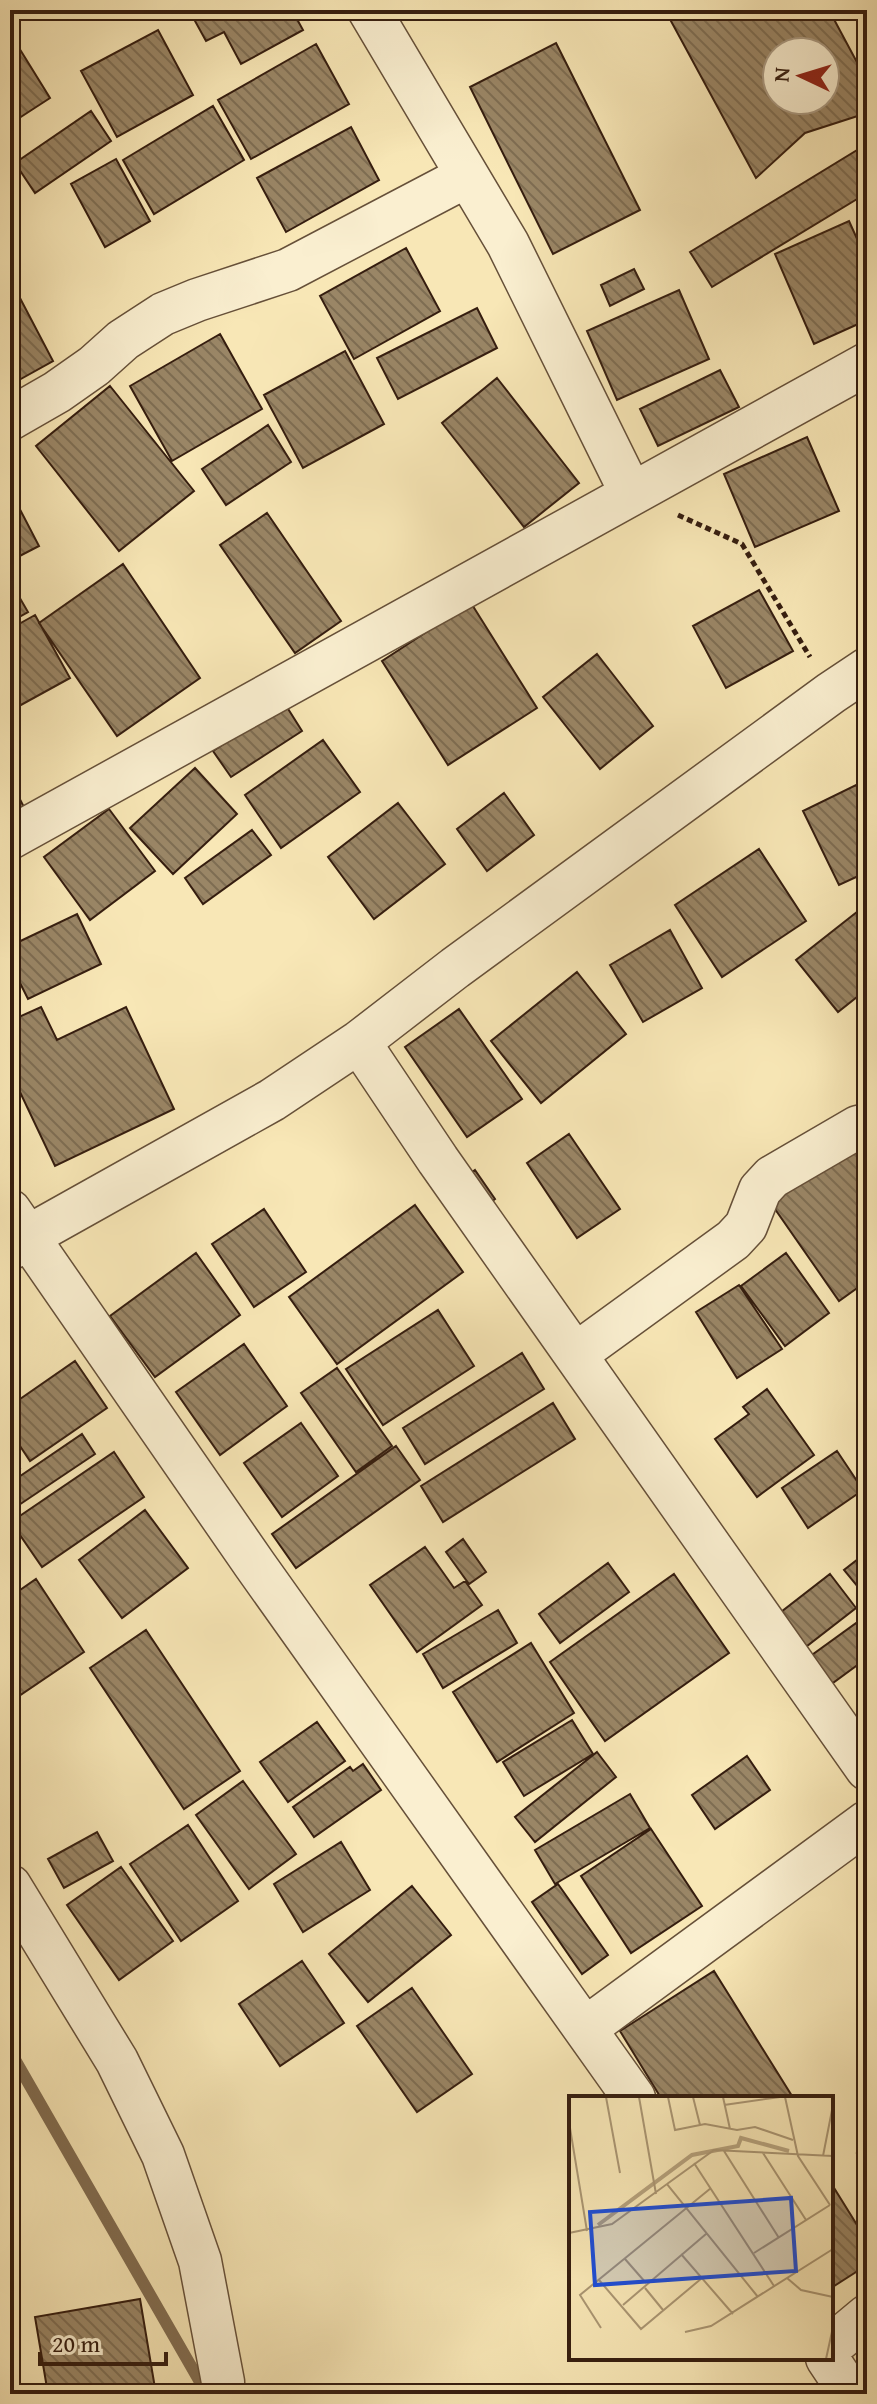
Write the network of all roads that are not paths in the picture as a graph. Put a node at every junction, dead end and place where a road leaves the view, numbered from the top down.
1 (369, 10) edge
2 (467, 176) junction
3 (867, 364) edge
4 (10, 419) edge
5 (631, 493) junction
6 (867, 669) edge
7 (10, 838) edge
8 (359, 1042) junction
9 (867, 1125) edge
10 (16, 1232) edge
11 (576, 1354) junction
12 (867, 1769) edge
13 (867, 1822) edge
14 (10, 1886) edge
15 (586, 2028) junction
16 (633, 2096) edge
17 (867, 2316) edge
18 (833, 2344) edge
19 (828, 2360) edge
20 (223, 2394) edge
21 (851, 2394) edge

1 - 2 street
2 - 4 street
2 - 5 street
3 - 5 street
5 - 7 street
6 - 8 street
8 - 10 street
8 - 11 street
9 - 11 street
10 - 15 street
11 - 12 street
13 - 15 street
14 - 20 street
15 - 16 street
17 - 18 street
19 - 21 street

